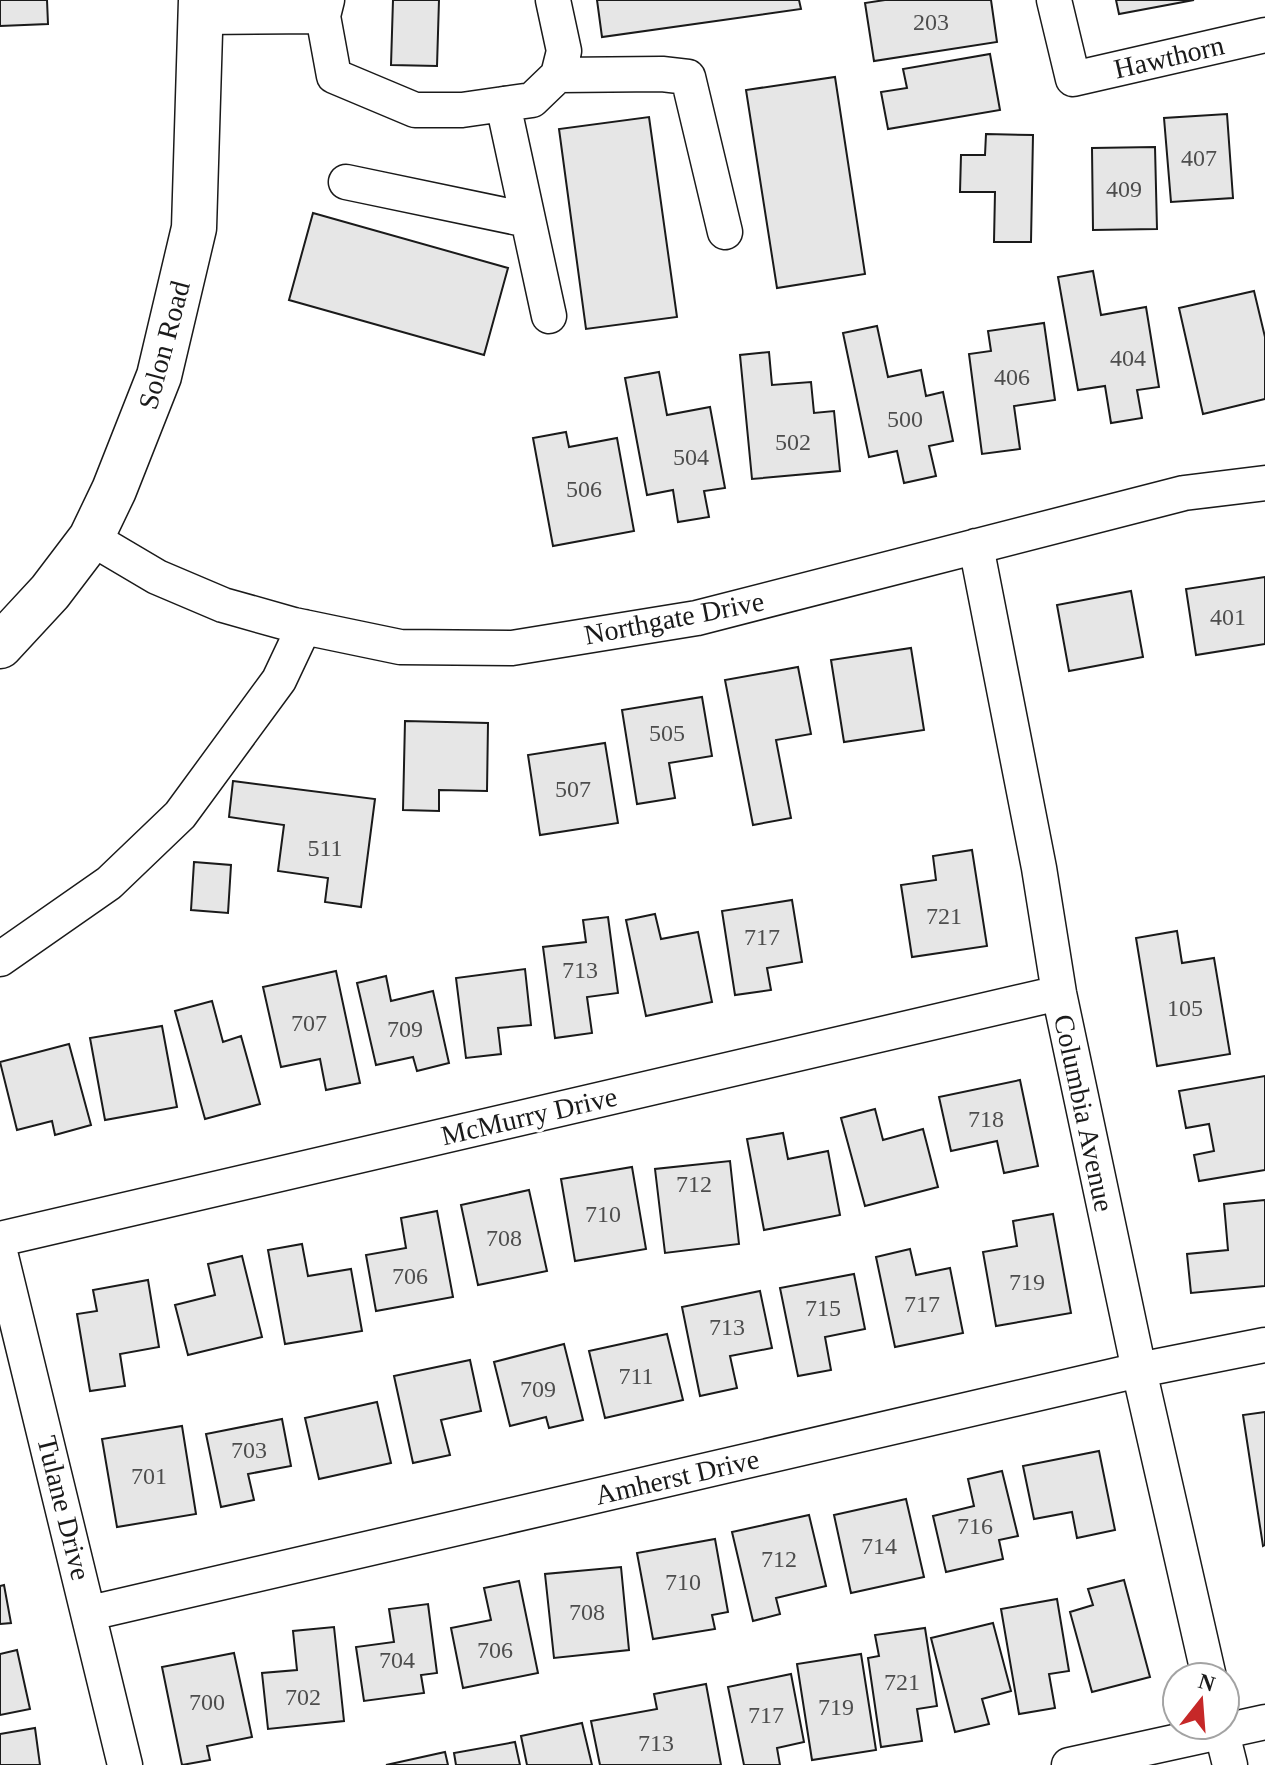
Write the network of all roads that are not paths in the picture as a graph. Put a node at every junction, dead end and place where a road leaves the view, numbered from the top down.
1 (553, 0) edge
2 (1054, 0) edge
3 (201, 8) edge
4 (325, 8) edge
5 (1265, 35) edge
6 (558, 75) junction
7 (503, 104) junction
8 (346, 182) dead end
9 (528, 220) junction
10 (725, 232) dead end
11 (549, 316) dead end
12 (1265, 483) edge
13 (91, 538) junction
14 (976, 546) junction
15 (304, 627) junction
16 (0, 646) edge
17 (0, 959) edge
18 (1059, 993) junction
19 (0, 1239) edge
20 (0, 1252) edge
21 (1265, 1345) edge
22 (1139, 1370) junction
23 (90, 1613) junction
24 (1205, 1661) edge
25 (1265, 1722) edge
26 (1241, 1725) edge
27 (1168, 1741) edge
28 (1224, 1741) edge
29 (125, 1765) edge
30 (1069, 1765) edge
31 (1230, 1765) edge

1 - 6 street
2 - 5 street, Hawthorn
3 - 4 street
3 - 13 main road, Solon Road
4 - 7 street
6 - 7 street
6 - 10 street
7 - 9 street
8 - 9 street
9 - 11 street
12 - 14 street, Northgate Drive
13 - 15 street, Northgate Drive
13 - 16 main road, Solon Road
14 - 15 street, Northgate Drive
14 - 18 street, Columbia Avenue
15 - 17 street
18 - 19 street, McMurry Drive
18 - 22 street, Columbia Avenue
20 - 23 street, Tulane Drive
21 - 22 street, Amherst Drive
22 - 23 street, Amherst Drive
22 - 24 street, Columbia Avenue
23 - 29 street, Tulane Drive
25 - 26 street
27 - 30 street
28 - 31 street

